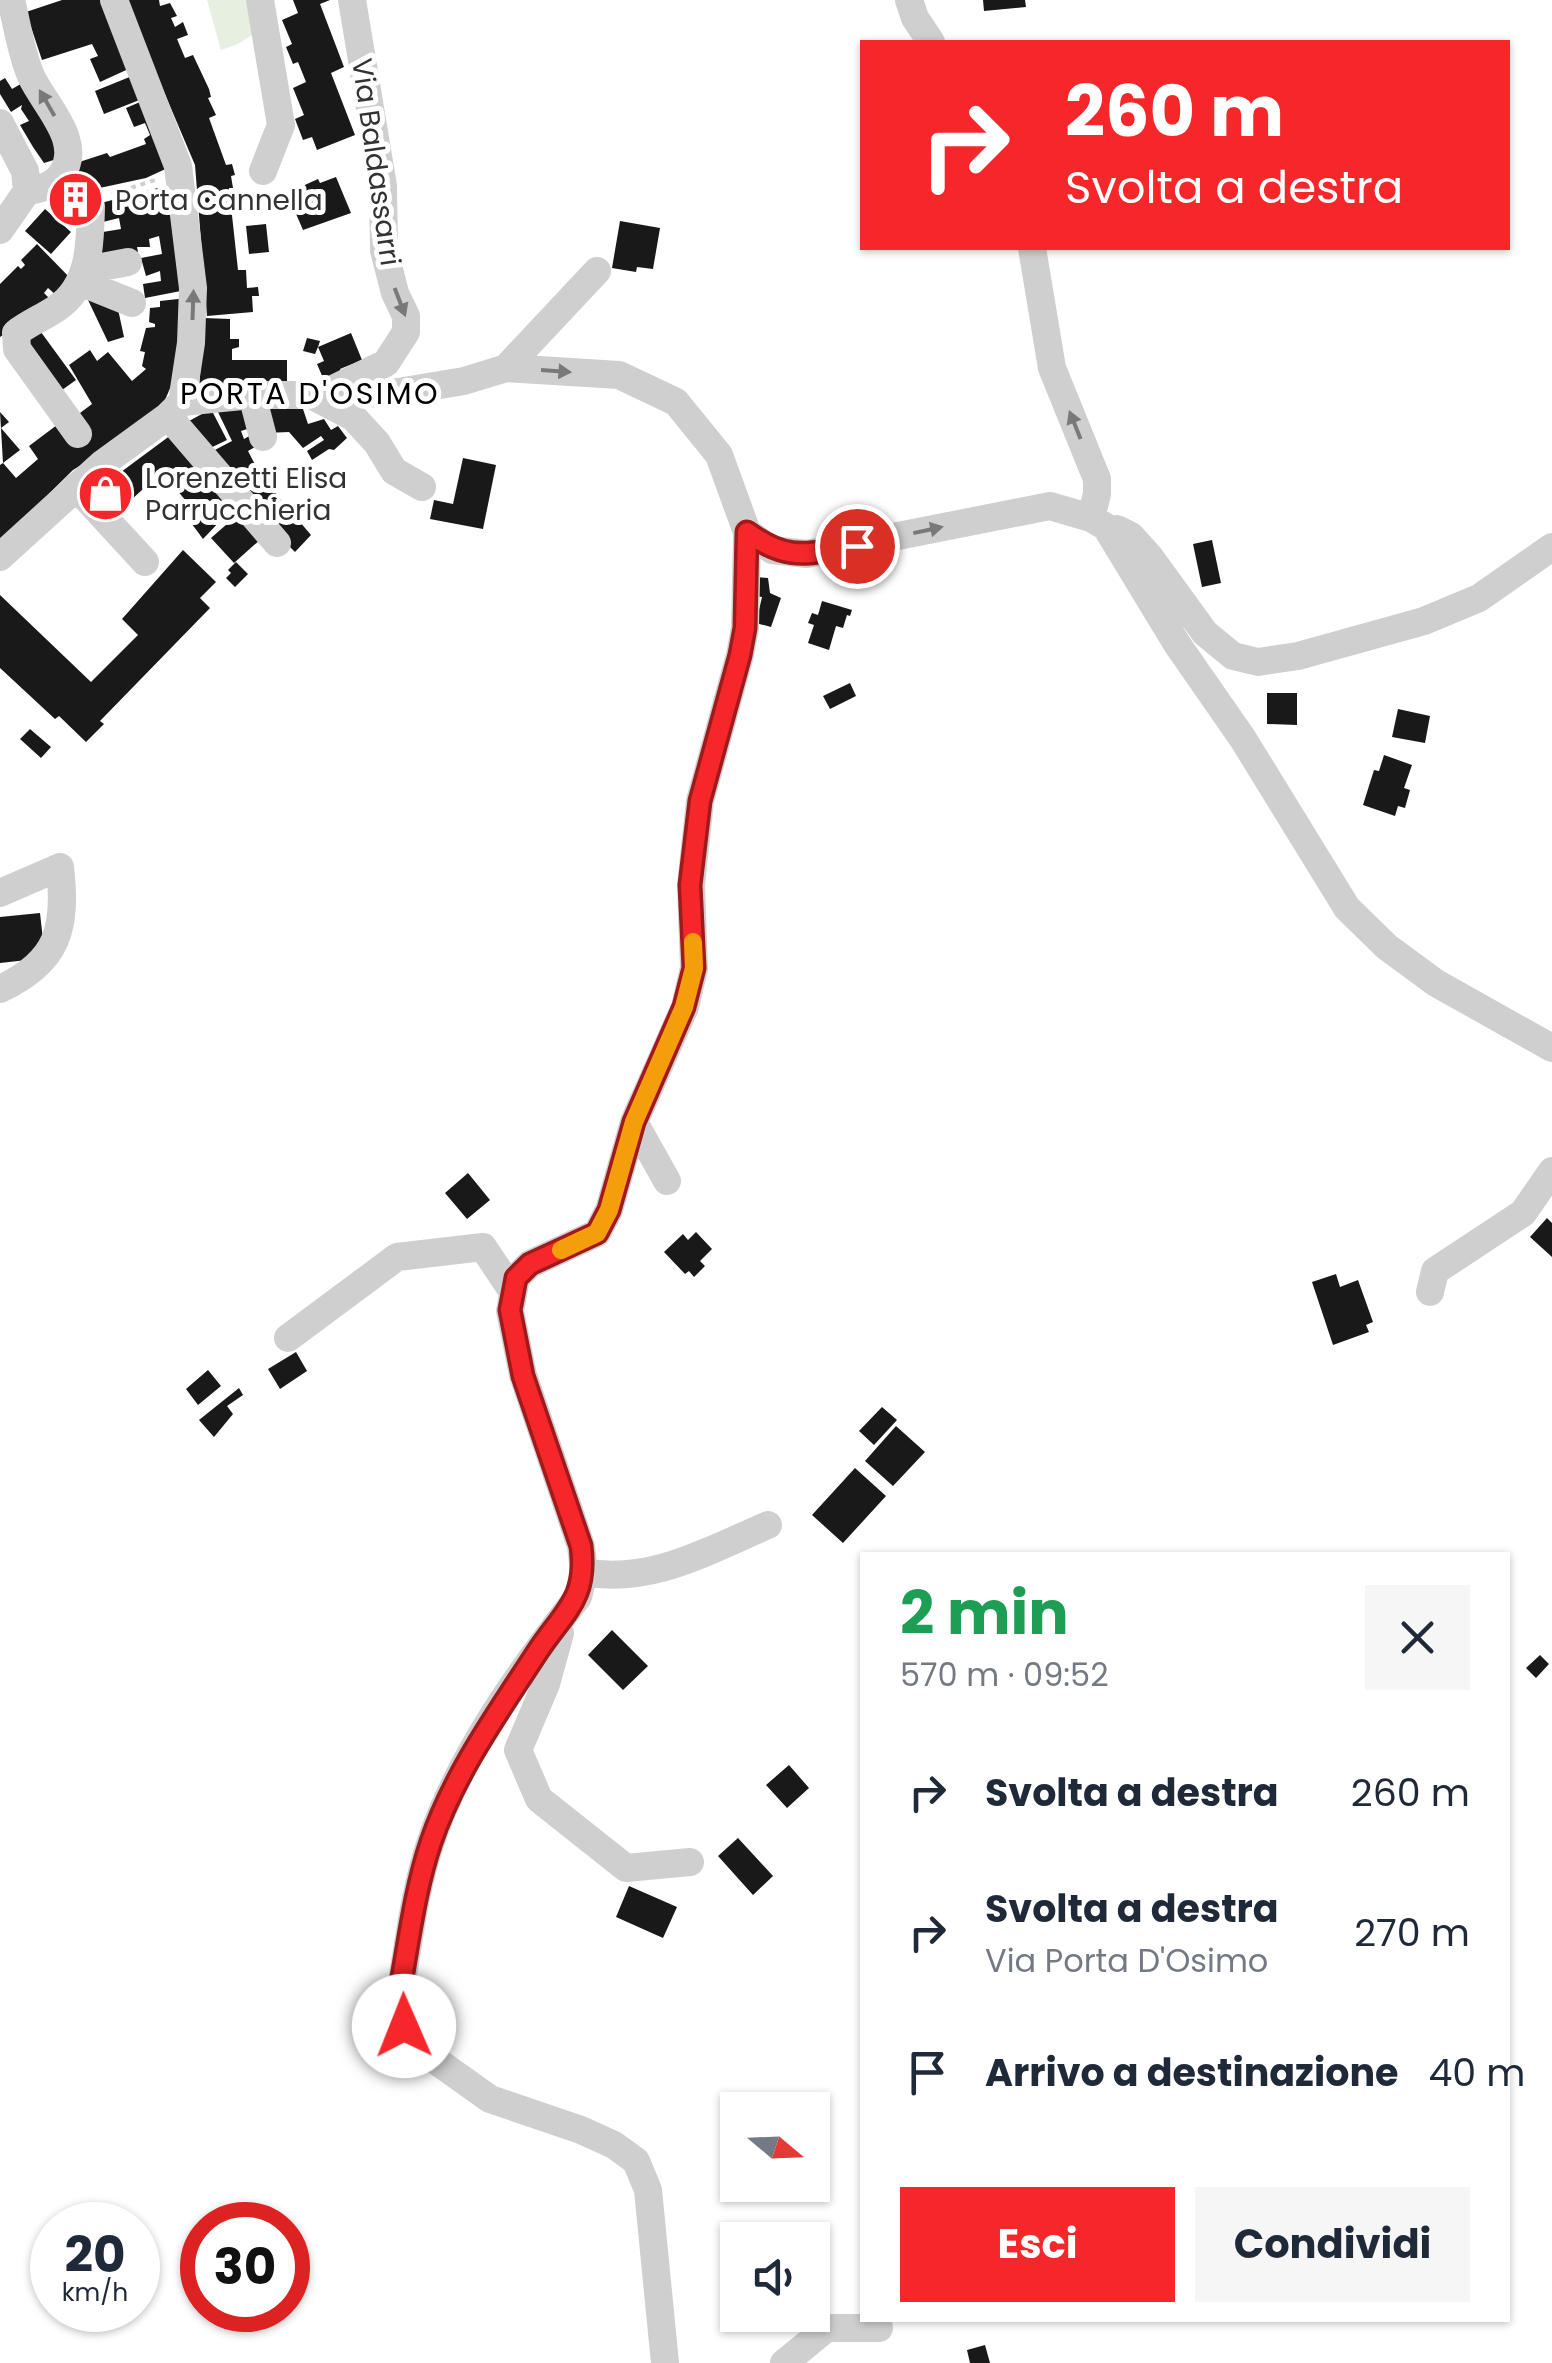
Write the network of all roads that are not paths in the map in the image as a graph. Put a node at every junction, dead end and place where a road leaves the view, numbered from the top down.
1 (11, 0) edge
2 (114, 0) edge
3 (260, 0) edge
4 (352, 0) edge
5 (909, 0) edge
6 (930, 40) edge
7 (0, 123) edge
8 (264, 172) dead end
9 (27, 191) junction
10 (91, 206) road end
11 (0, 230) edge
12 (1032, 250) edge
13 (128, 262) dead end
14 (597, 271) dead end
15 (83, 276) junction
16 (132, 303) dead end
17 (506, 368) junction
18 (252, 395) junction
19 (317, 396) junction
20 (175, 409) junction
21 (263, 437) dead end
22 (92, 451) junction
23 (422, 486) dead end
24 (76, 487) junction
25 (1098, 523) junction
26 (747, 532) junction
27 (277, 544) dead end
28 (1552, 548) edge
29 (0, 557) edge
30 (145, 562) dead end
31 (0, 893) edge
32 (0, 990) edge
33 (1552, 1048) edge
34 (634, 1122) junction
35 (1552, 1171) edge
36 (667, 1181) dead end
37 (513, 1292) junction
38 (1430, 1292) dead end
39 (288, 1338) dead end
40 (768, 1525) dead end
41 (584, 1572) junction
42 (564, 1614) junction
43 (690, 1862) dead end
44 (880, 2328) dead end
45 (665, 2363) edge
46 (784, 2363) edge

9 -> 1 street
20 -> 2 street
3 - 8 street
4 -> 19 street, Via Baldassarri
5 - 6 street
7 - 9 street
9 - 11 street
10 - 15 street
25 -> 12 street
13 - 15 street
14 - 17 street
15 - 16 street
15 - 22 street
17 - 19 street
17 -> 26 street
18 - 19 street
18 - 20 street
18 - 21 street
19 - 23 street
20 - 22 street
20 - 27 street
22 - 24 street
24 - 29 street
24 - 30 street
26 -> 25 street
25 - 28 street
25 - 33 street
26 - 34 street
31 - 32 street
34 - 36 street
34 - 37 street
35 - 38 street
37 - 39 street
37 - 41 street
40 - 41 street
41 - 42 street
42 - 43 street
42 - 45 street
44 - 46 street

